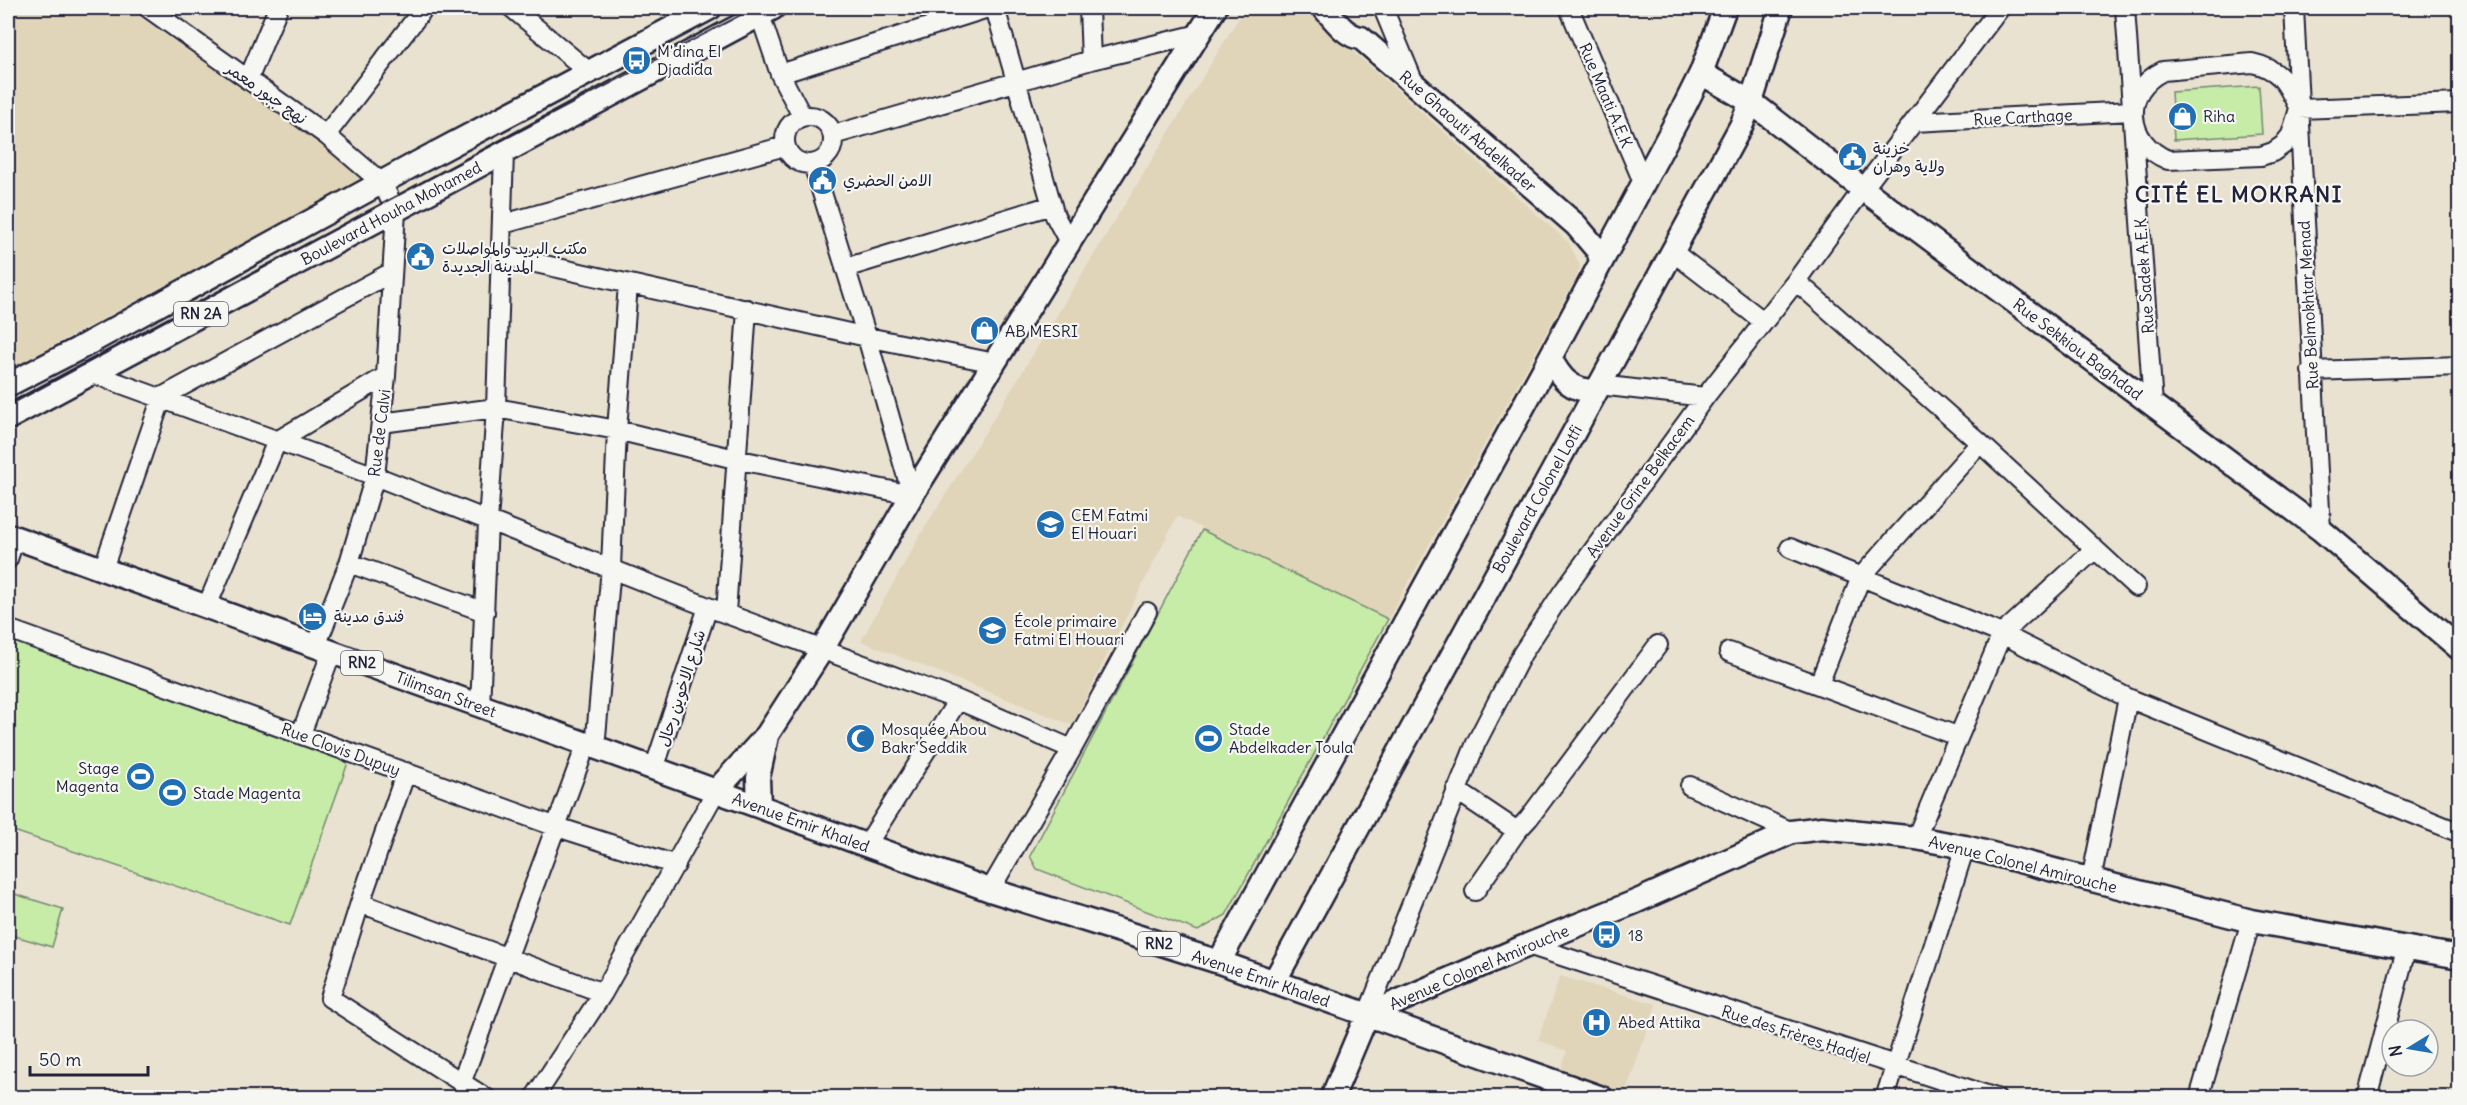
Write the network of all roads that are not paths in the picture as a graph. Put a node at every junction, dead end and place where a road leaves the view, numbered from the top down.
1 (278, 8) edge
2 (424, 8) edge
3 (512, 8) edge
4 (711, 8) edge
5 (988, 8) edge
6 (995, 8) edge
7 (1089, 8) edge
8 (1215, 8) edge
9 (1324, 8) edge
10 (1342, 8) edge
11 (1383, 8) edge
12 (1569, 8) edge
13 (1725, 8) edge
14 (1781, 8) edge
15 (2000, 8) edge
16 (2125, 8) edge
17 (2294, 8) edge
18 (762, 10) edge
19 (159, 11) edge
20 (533, 14) edge
21 (1199, 34) junction
22 (1361, 38) junction
23 (1091, 60) junction
24 (588, 71) junction
25 (780, 74) junction
26 (1701, 74) junction
27 (248, 80) junction
28 (1018, 81) junction
29 (1414, 84) junction
30 (1751, 102) junction
31 (2460, 103) edge
32 (2299, 109) junction
33 (2132, 111) junction
34 (802, 116) junction
35 (1776, 122) junction
36 (1914, 122) junction
37 (1741, 126) junction
38 (326, 135) junction
39 (833, 135) junction
40 (785, 146) junction
41 (504, 152) junction
42 (813, 164) junction
43 (1643, 182) junction
44 (382, 183) junction
45 (1863, 189) junction
46 (1052, 205) junction
47 (396, 211) junction
48 (503, 224) junction
49 (1576, 225) junction
50 (1614, 237) junction
51 (1070, 244) junction
52 (1673, 252) junction
53 (500, 255) junction
54 (1602, 260) junction
55 (845, 268) junction
56 (392, 272) junction
57 (1796, 281) junction
58 (628, 284) junction
59 (747, 309) junction
60 (1763, 321) junction
61 (867, 338) junction
62 (1550, 358) junction
63 (994, 363) junction
64 (2460, 366) edge
65 (2311, 371) junction
66 (91, 373) junction
67 (386, 376) junction
68 (8, 385) edge
69 (1598, 388) junction
70 (1532, 391) junction
71 (162, 397) junction
72 (1706, 397) junction
73 (2153, 405) junction
74 (496, 408) junction
75 (8, 418) edge
76 (1581, 419) junction
77 (381, 423) junction
78 (616, 430) junction
79 (277, 441) junction
80 (1980, 443) junction
81 (735, 459) junction
82 (375, 476) junction
83 (912, 495) junction
84 (488, 522) junction
85 (2321, 530) junction
86 (11, 536) edge
87 (1790, 548) dead end
88 (2095, 549) junction
89 (8, 559) edge
90 (349, 563) junction
91 (611, 567) junction
92 (103, 569) junction
93 (1861, 577) junction
94 (2136, 587) dead end
95 (207, 606) junction
96 (708, 607) junction
97 (485, 612) junction
98 (1147, 612) dead end
99 (726, 613) junction
100 (8, 629) edge
101 (2002, 634) junction
102 (2455, 642) edge
103 (1659, 645) dead end
104 (823, 648) junction
105 (324, 649) junction
106 (1729, 652) dead end
107 (1819, 684) junction
108 (2128, 698) junction
109 (958, 700) junction
110 (480, 707) junction
111 (301, 734) junction
112 (767, 735) junction
113 (1958, 736) junction
114 (590, 746) junction
115 (1072, 749) junction
116 (654, 770) junction
117 (406, 772) junction
118 (1690, 786) dead end
119 (1456, 790) junction
120 (716, 791) junction
121 (759, 806) junction
122 (554, 826) junction
123 (1516, 831) junction
124 (1792, 832) junction
125 (2460, 833) edge
126 (1916, 838) junction
127 (866, 846) junction
128 (1965, 847) junction
129 (676, 865) junction
130 (2091, 880) junction
131 (990, 890) junction
132 (1475, 891) dead end
133 (360, 903) junction
134 (2251, 921) junction
135 (1527, 945) junction
136 (2407, 946) junction
137 (508, 956) junction
138 (2460, 957) edge
139 (1219, 962) junction
140 (1274, 982) junction
141 (603, 993) junction
142 (1367, 1015) junction
143 (1895, 1066) junction
144 (462, 1081) junction
145 (486, 1098) edge
146 (534, 1098) edge
147 (1332, 1098) edge
148 (1602, 1098) edge
149 (1885, 1098) edge
150 (1996, 1098) edge
151 (2199, 1098) edge
152 (2367, 1098) edge

1 - 27 street
2 - 38 street
3 - 20 street
4 - 24 main road, Boulevard Houha Mohamed / RN 2A
5 - 25 street
6 - 28 street
7 - 23 street
8 - 21 main road
9 - 22 main road, Rue Ghaouti Abdelkader
10 - 22 main road, Rue Ghaouti Abdelkader
11 - 29 street
12 - 43 street, Rue Maati A.E.K
13 - 26 main road
14 - 30 main road, Boulevard Colonel Lotfi
15 - 36 street, Avenue Grine Belkacem
16 - 33 street, Rue Sadek A.E.K
17 - 32 street, Rue Belmokhtar Menad
18 - 25 street
18 - 41 main road, Boulevard Houha Mohamed / RN 2A
19 - 27 street, نهج جبور معمر
20 - 24 street
21 - 23 street
21 - 51 main road
22 - 29 main road, Rue Ghaouti Abdelkader
23 - 28 street
24 - 44 main road, Boulevard Houha Mohamed / RN 2A
25 - 34 street
26 - 30 main road, Rue Sekkiou Baghdad
26 - 43 main road
27 - 38 street, نهج جبور معمر
28 - 39 street
28 - 46 street
29 - 49 main road, Rue Ghaouti Abdelkader
30 - 35 main road, Rue Sekkiou Baghdad
30 - 37 main road, Boulevard Colonel Lotfi
31 - 32 street
32 - 33 street
32 - 33 street
32 - 65 street, Rue Belmokhtar Menad
33 - 36 street, Rue Carthage
33 - 73 street, Rue Sadek A.E.K
34 - 39 street
34 - 40 street
35 - 37 main road
35 - 45 main road, Rue Sekkiou Baghdad
36 - 45 street, Avenue Grine Belkacem
37 - 52 main road, Boulevard Colonel Lotfi
38 - 44 street, نهج جبور معمر
39 - 42 street
40 - 42 street
40 - 48 street
41 - 47 main road, Boulevard Houha Mohamed / RN 2A
41 - 48 street
42 - 55 street
43 - 50 main road
44 - 47 street
44 - 68 main road, Boulevard Houha Mohamed / RN 2A
45 - 57 street, Avenue Grine Belkacem
45 - 73 main road, Rue Sekkiou Baghdad
46 - 51 street
46 - 55 street
47 - 56 street, Rue de Calvi
47 - 66 main road, Boulevard Houha Mohamed / RN 2A
48 - 53 street
49 - 50 main road, Rue Ghaouti Abdelkader
49 - 54 main road, Rue Ghaouti Abdelkader
50 - 54 main road
51 - 63 main road
52 - 60 street
52 - 69 main road, Boulevard Colonel Lotfi
53 - 58 street
53 - 74 street
54 - 62 main road
55 - 61 street
56 - 67 street, Rue de Calvi
56 - 71 street
57 - 60 street, Avenue Grine Belkacem
57 - 80 street
58 - 59 street
58 - 78 street
59 - 61 street
59 - 81 street
60 - 72 street, Avenue Grine Belkacem
61 - 63 street
61 - 83 street
62 - 69 main road
62 - 70 main road
63 - 83 main road
64 - 65 street
65 - 85 street, Rue Belmokhtar Menad
66 - 71 street
66 - 75 main road, Boulevard Houha Mohamed / RN 2A
67 - 77 street, Rue de Calvi
67 - 79 street
69 - 72 street
69 - 76 main road, Boulevard Colonel Lotfi
70 - 76 main road
70 - 139 main road
71 - 79 street
71 - 92 street
72 - 119 street, Avenue Grine Belkacem
73 - 85 main road, Rue Sekkiou Baghdad
74 - 77 street
74 - 78 street
74 - 84 street
76 - 140 main road, Boulevard Colonel Lotfi
77 - 82 street, Rue de Calvi
78 - 81 street
78 - 91 street
79 - 82 street
79 - 95 street
80 - 88 street
80 - 93 street
81 - 83 street
81 - 99 street
82 - 84 street
82 - 90 street, Rue de Calvi
83 - 104 main road
84 - 91 street
84 - 97 street
85 - 102 main road, Rue Sekkiou Baghdad
86 - 89 street
86 - 92 main road, Tilimsan Street / RN2
87 - 93 street
88 - 94 street
88 - 101 street
90 - 97 street
90 - 105 street, Rue de Calvi
91 - 96 street
91 - 114 street
92 - 95 main road, Tilimsan Street / RN2
93 - 101 street
93 - 107 street
95 - 105 main road, Tilimsan Street / RN2
96 - 99 street
96 - 116 street, شارع الاخوين رحال
97 - 110 street
98 - 115 street
99 - 104 street
100 - 111 street, Rue Clovis Dupuy
101 - 108 street
101 - 113 street
103 - 123 street
104 - 109 street
104 - 112 main road
105 - 110 main road, Tilimsan Street / RN2
105 - 111 street, Rue de Calvi
106 - 107 street
107 - 113 street
108 - 125 street
108 - 130 street
109 - 115 street
109 - 127 street
110 - 114 main road, Tilimsan Street / RN2
111 - 117 street, Rue Clovis Dupuy
112 - 120 main road
112 - 121 main road
113 - 126 street
114 - 116 main road, Tilimsan Street / RN2
114 - 122 street
115 - 131 street
116 - 120 main road, Tilimsan Street / RN2
117 - 122 street, Rue Clovis Dupuy
117 - 133 street
118 - 124 street
119 - 123 street
119 - 142 street, Avenue Grine Belkacem
120 - 121 main road, Avenue Emir Khaled / RN2
120 - 129 street
121 - 127 main road, Avenue Emir Khaled / RN2
122 - 129 street, Rue Clovis Dupuy
122 - 137 street
123 - 132 street
124 - 126 main road, Avenue Colonel Amirouche
124 - 135 main road, Avenue Colonel Amirouche
126 - 128 main road, Avenue Colonel Amirouche
127 - 131 main road, Avenue Emir Khaled / RN2
128 - 130 main road, Avenue Colonel Amirouche
128 - 143 street
129 - 141 street
130 - 134 main road, Avenue Colonel Amirouche
131 - 139 main road, Avenue Emir Khaled / RN2
133 - 137 street
133 - 144 street
134 - 136 main road, Avenue Colonel Amirouche
134 - 151 street
135 - 142 main road, Avenue Colonel Amirouche
135 - 143 street, Rue des Frères Hadjel
136 - 138 main road, Avenue Colonel Amirouche
136 - 152 street
137 - 141 street
137 - 144 street
139 - 140 main road, Avenue Emir Khaled / RN2
140 - 142 main road, Avenue Emir Khaled / RN2
141 - 146 street
142 - 147 main road
142 - 148 main road, Avenue Emir Khaled / RN2
143 - 149 street
143 - 150 street, Rue des Frères Hadjel
144 - 145 street

